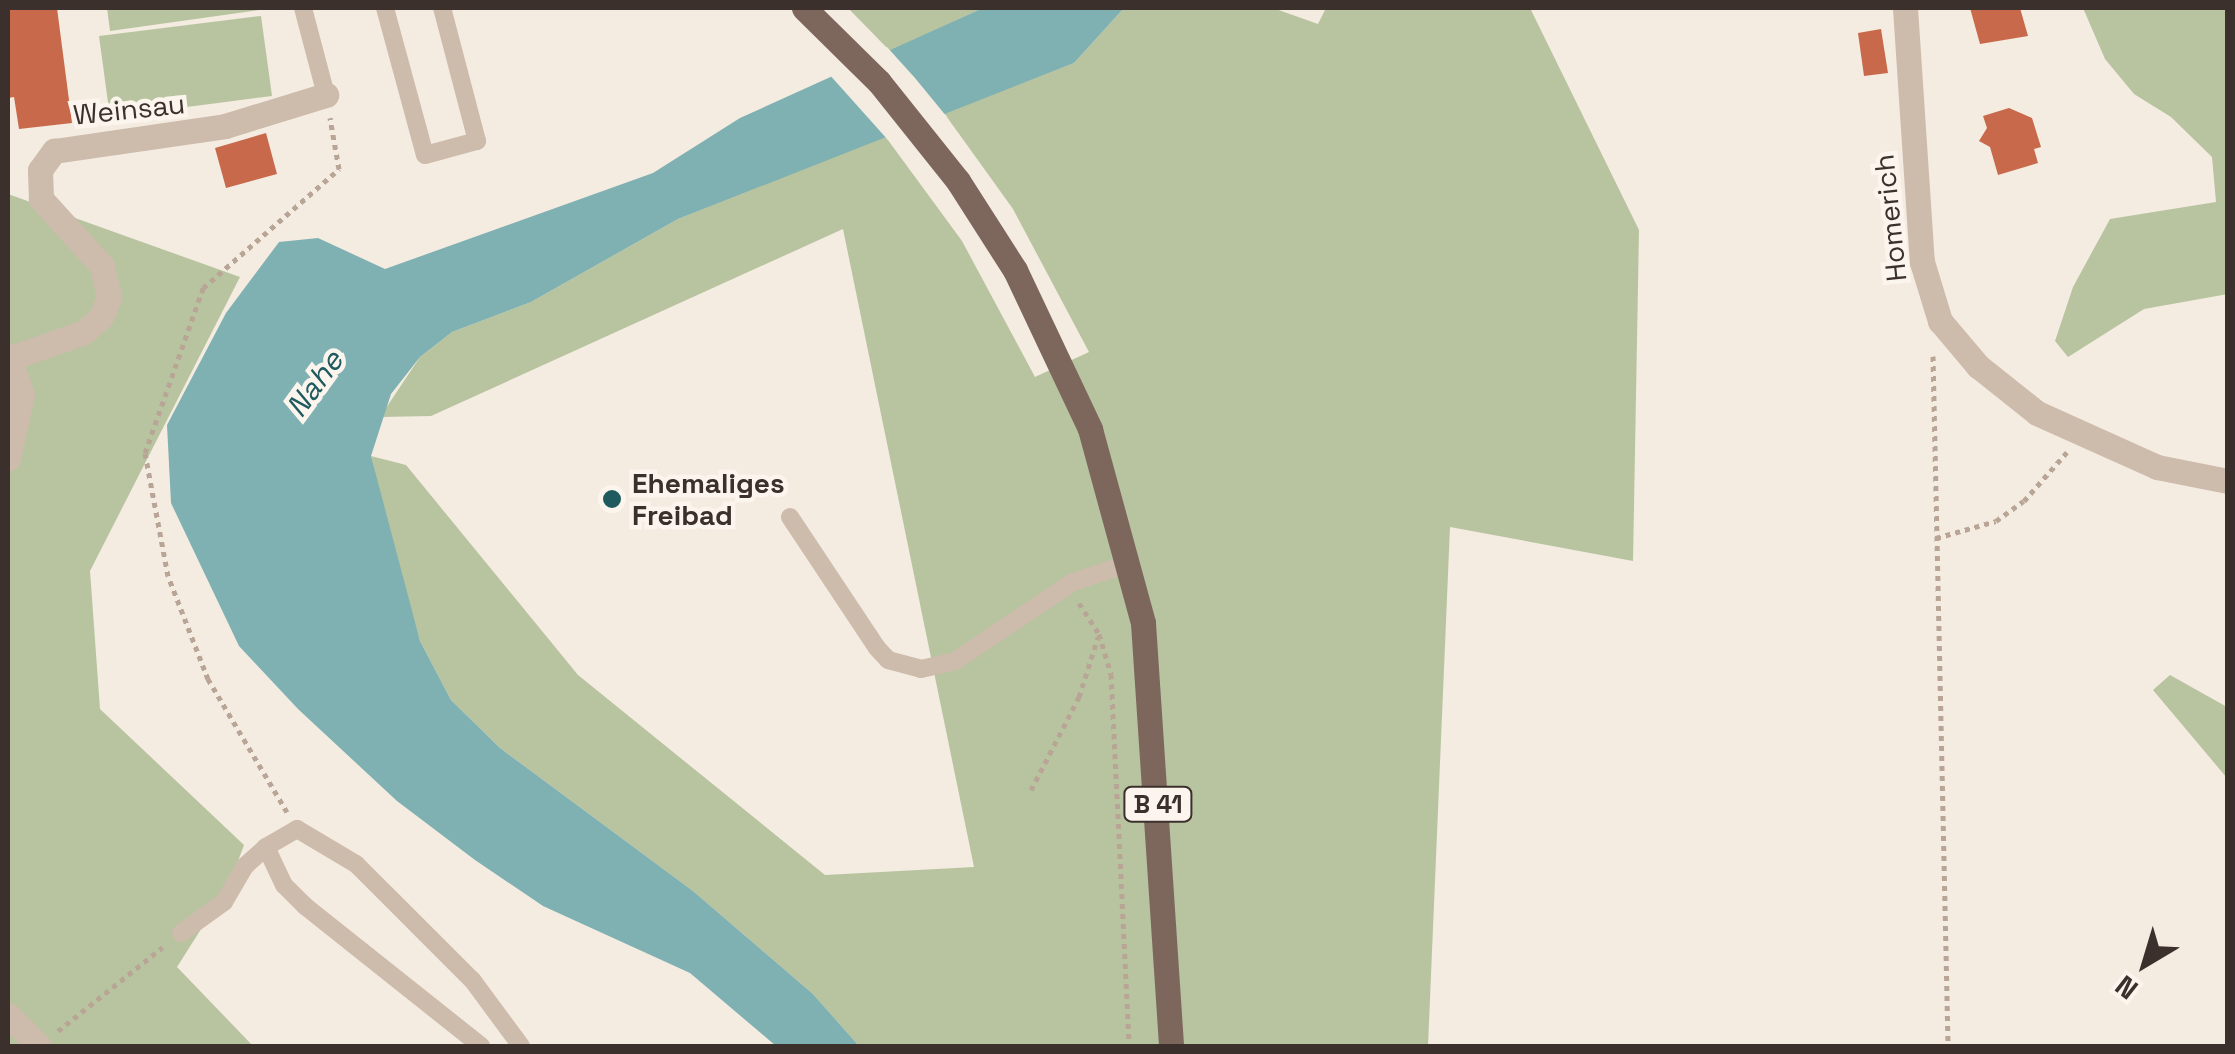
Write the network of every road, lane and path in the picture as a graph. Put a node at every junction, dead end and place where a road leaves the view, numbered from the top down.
1 (303, 8) edge
2 (385, 8) edge
3 (442, 8) edge
4 (804, 8) edge
5 (1905, 8) edge
6 (326, 95) junction
7 (1929, 298) junction
8 (9, 357) edge
9 (2080, 436) junction
10 (8, 458) edge
11 (2228, 481) edge
12 (790, 517) dead end
13 (1936, 538) junction
14 (1130, 563) junction
15 (1068, 585) junction
16 (1099, 634) junction
17 (1032, 790) dead end
18 (297, 829) junction
19 (266, 847) junction
20 (181, 933) joint
21 (8, 1015) edge
22 (39, 1046) edge
23 (480, 1046) edge
24 (521, 1046) edge
25 (1129, 1046) edge
26 (1170, 1046) edge
27 (1948, 1046) edge

1 - 6 lane
2 - 3 lane
4 - 14 main road, B 41
5 - 7 street, Homerich
6 - 8 street, Weinsau
6 - 18 path
7 - 9 street, Homerich
7 - 13 path
8 - 10 street
9 - 11 street, Homerich
9 - 13 path
12 - 15 lane
13 - 27 path
14 - 15 lane
14 - 26 main road, B 41
15 - 16 path
16 - 17 path
16 - 25 path
18 - 19 lane
18 - 24 lane
19 - 20 lane
19 - 23 lane
20 - 22 path
21 - 22 street

